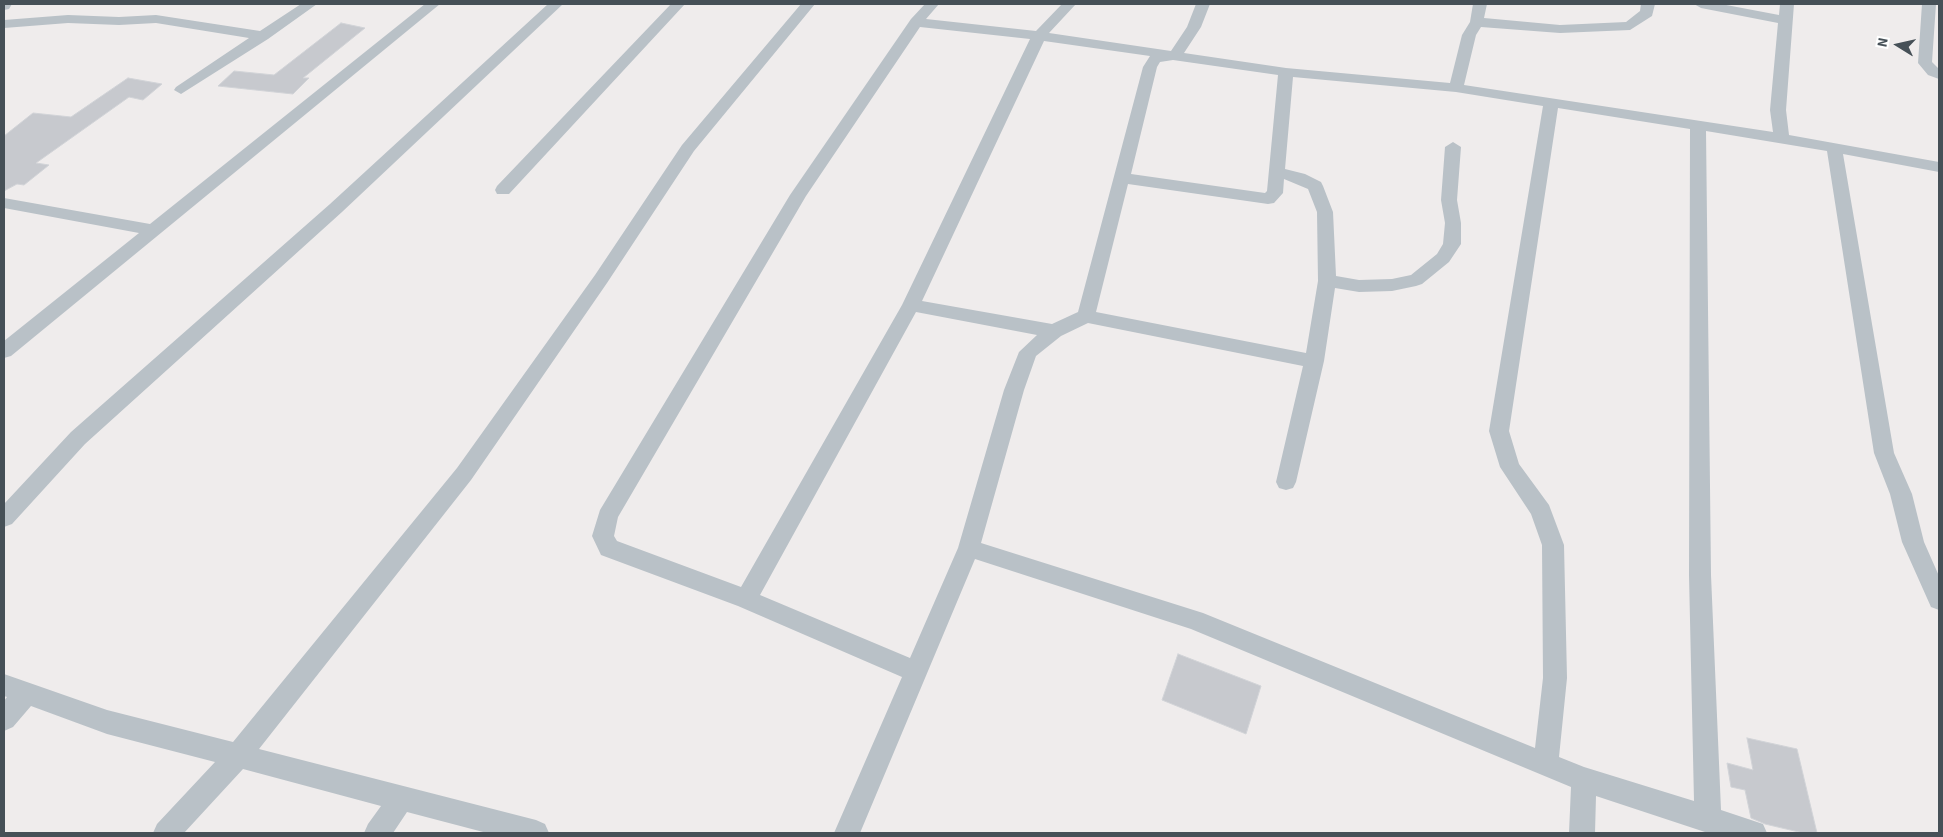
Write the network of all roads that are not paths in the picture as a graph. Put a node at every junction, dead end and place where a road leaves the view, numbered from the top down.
1 (310, 4) edge
2 (433, 4) edge
3 (556, 4) edge
4 (678, 4) edge
5 (808, 4) edge
6 (932, 4) edge
7 (1069, 4) edge
8 (1203, 4) edge
9 (1480, 4) edge
10 (1648, 4) edge
11 (1701, 4) edge
12 (1787, 4) edge
13 (1929, 4) edge
14 (1785, 20) junction
15 (916, 22) junction
16 (1477, 22) junction
17 (4, 24) edge
18 (263, 36) junction
19 (1039, 36) junction
20 (1175, 55) junction
21 (1286, 72) junction
22 (1939, 75) edge
23 (1456, 88) junction
24 (181, 90) dead end
25 (1551, 102) junction
26 (1698, 125) junction
27 (1782, 138) junction
28 (1453, 147) dead end
29 (1834, 148) junction
30 (1939, 167) edge
31 (1278, 172) junction
32 (1121, 178) junction
33 (503, 190) dead end
34 (4, 203) edge
35 (154, 230) junction
36 (1327, 282) junction
37 (911, 305) junction
38 (1086, 316) junction
39 (1054, 331) junction
40 (4, 351) edge
41 (1314, 361) junction
42 (1286, 482) dead end
43 (4, 518) edge
44 (969, 548) junction
45 (746, 599) junction
46 (1939, 600) edge
47 (916, 672) junction
48 (4, 685) edge
49 (27, 693) junction
50 (4, 719) edge
51 (238, 756) junction
52 (1546, 765) junction
53 (1584, 780) junction
54 (402, 798) junction
55 (1708, 820) junction
56 (166, 833) edge
57 (377, 833) edge
58 (536, 833) edge
59 (847, 833) edge
60 (1582, 833) edge
61 (1754, 833) edge

1 - 18 street
2 - 35 street
3 - 43 street
4 - 33 street
5 - 51 street
6 - 15 street
7 - 19 street
8 - 20 street
9 - 16 street
10 - 16 street
11 - 14 street
12 - 14 street
13 - 22 street
14 - 27 street
15 - 19 street
15 - 45 street
16 - 23 street
17 - 18 street
18 - 24 street
19 - 20 street
19 - 37 street
20 - 21 street
20 - 32 street
21 - 23 street
21 - 31 street
23 - 25 street
25 - 26 street
25 - 52 street
26 - 27 street
26 - 55 street
27 - 29 street
28 - 36 street
29 - 30 street
29 - 46 street
31 - 32 street
31 - 36 street
32 - 38 street
34 - 35 street
35 - 40 street
36 - 41 street
37 - 39 street
37 - 45 street
38 - 39 street
38 - 41 street
39 - 44 street
41 - 42 street
44 - 47 street
44 - 52 street
45 - 47 street
47 - 59 street
48 - 49 street
49 - 50 street
49 - 51 street
51 - 54 street
51 - 56 street
52 - 53 street
53 - 55 street
53 - 60 street
54 - 57 street
54 - 58 street
55 - 61 street

